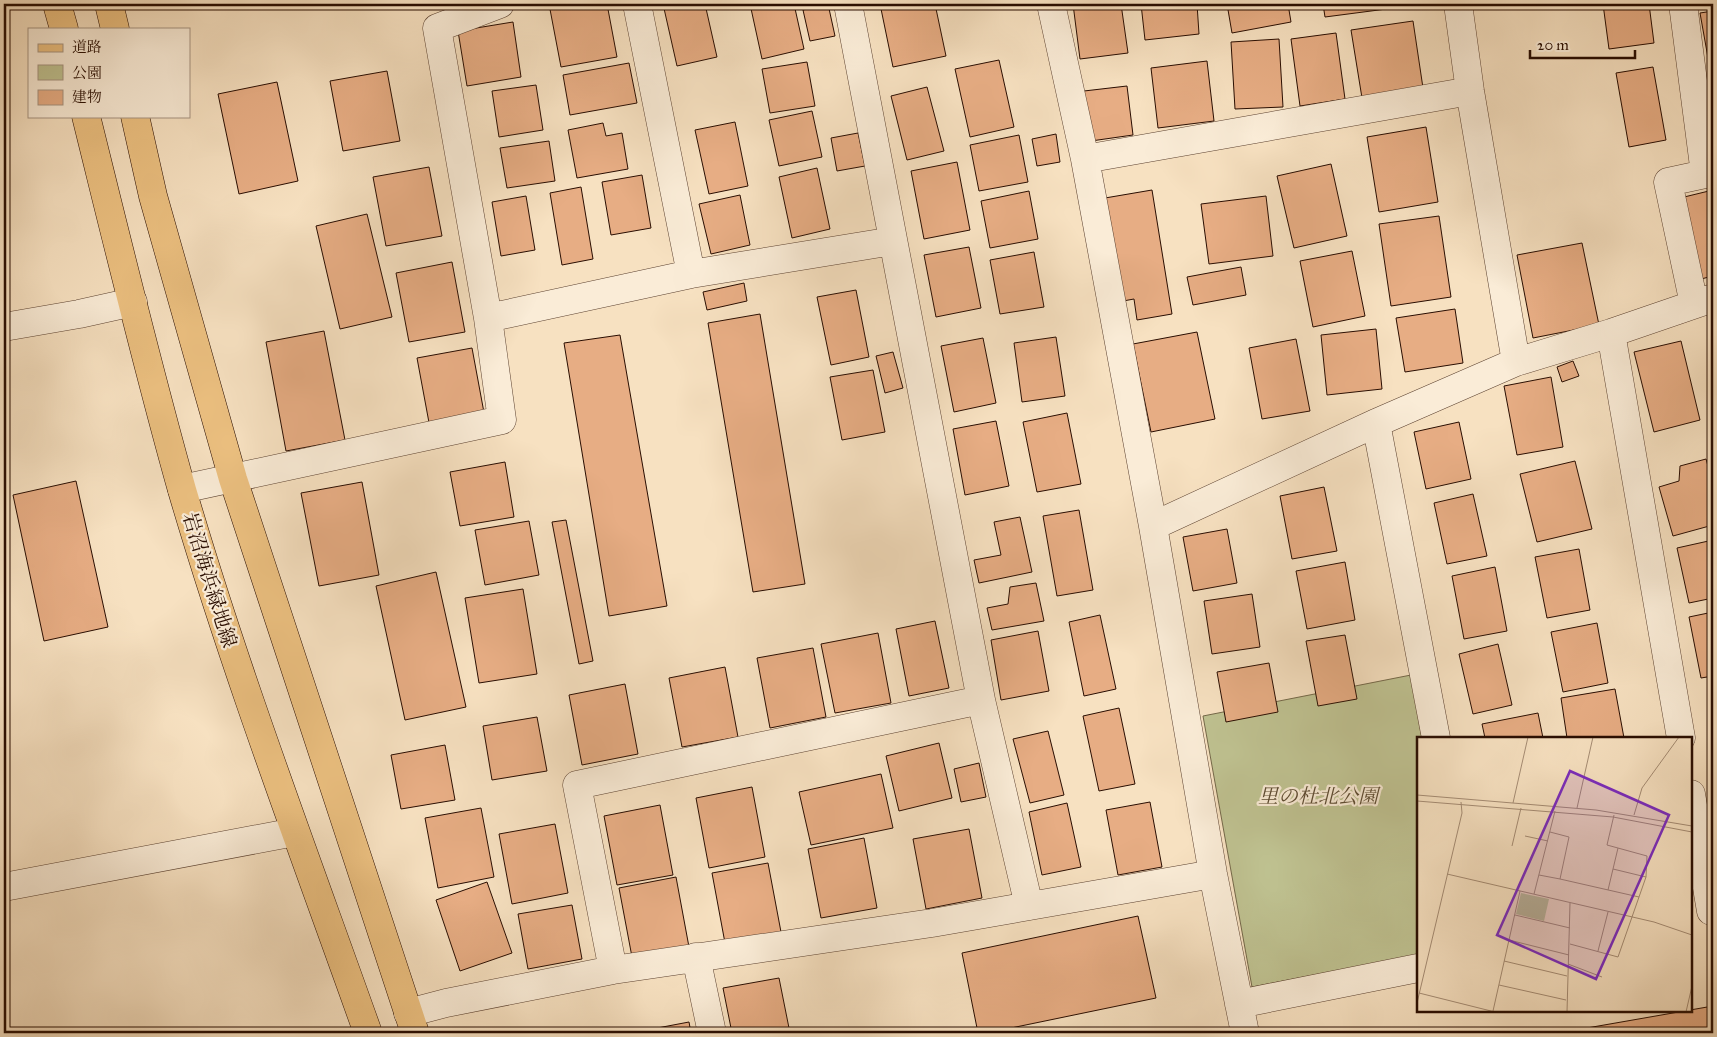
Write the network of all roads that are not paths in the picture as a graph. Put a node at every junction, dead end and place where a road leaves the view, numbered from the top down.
1 (57, 4) edge
2 (109, 4) edge
3 (500, 4) edge
4 (637, 4) edge
5 (848, 4) edge
6 (1051, 4) edge
7 (1458, 4) edge
8 (1683, 4) edge
9 (64, 28) edge
10 (115, 28) edge
11 (1470, 91) junction
12 (87, 118) edge
13 (135, 118) edge
14 (1085, 158) junction
15 (893, 241) junction
16 (692, 274) junction
17 (1704, 301) edge
18 (133, 302) junction
19 (488, 318) junction
20 (4, 326) edge
21 (1611, 333) junction
22 (1516, 362) junction
23 (1376, 423) junction
24 (233, 479) junction
25 (182, 489) junction
26 (1153, 526) junction
27 (981, 700) junction
28 (1436, 737) edge
29 (1681, 737) edge
30 (1692, 802) edge
31 (294, 832) junction
32 (1213, 874) junction
33 (4, 887) edge
34 (1029, 906) junction
35 (1705, 912) edge
36 (696, 957) junction
37 (1417, 968) edge
38 (613, 970) junction
39 (1239, 1004) junction
40 (412, 1023) edge
41 (368, 1033) edge
42 (712, 1033) edge
43 (1245, 1033) edge

1 - 9 main road
2 - 10 main road
3 - 19 street
4 - 16 street
5 - 15 street
6 - 14 street
7 - 11 street
8 - 17 street
11 - 14 street
11 - 22 street
12 - 18 main road, 岩沼海浜緑地線
13 - 24 main road
14 - 26 street
15 - 16 street
15 - 27 street
16 - 19 street
17 - 21 street
18 - 20 street
18 - 25 main road, 岩沼海浜緑地線
19 - 24 street
21 - 22 street
21 - 29 street
22 - 23 street
23 - 26 street
23 - 28 street
24 - 25 street
24 - 40 main road
25 - 31 main road, 岩沼海浜緑地線
26 - 32 street
27 - 34 street
27 - 38 street
30 - 35 street
31 - 33 street
31 - 41 main road, 岩沼海浜緑地線
32 - 34 street
32 - 39 street
34 - 36 street
36 - 38 street
36 - 42 street
37 - 39 street
38 - 40 street
39 - 43 street

